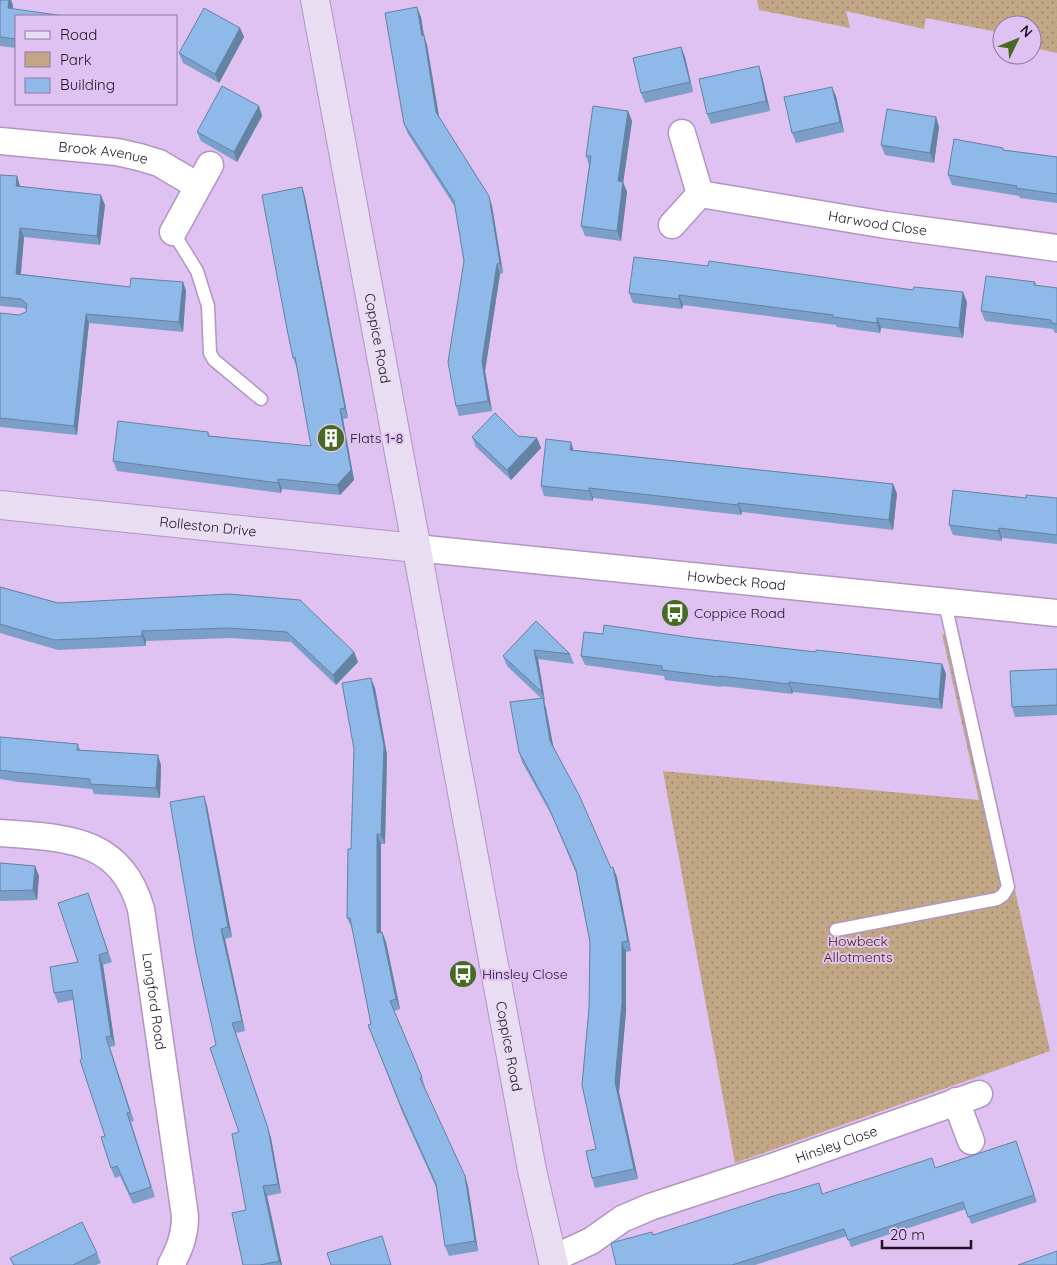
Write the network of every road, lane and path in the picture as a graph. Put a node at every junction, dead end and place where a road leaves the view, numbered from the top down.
1 (314, 0) edge
2 (682, 133) dead end
3 (0, 141) edge
4 (700, 194) junction
5 (672, 225) dead end
6 (173, 232) joint
7 (1057, 248) edge
8 (260, 398) dead end
9 (0, 505) edge
10 (416, 548) junction
11 (945, 602) junction
12 (1057, 613) edge
13 (0, 833) edge
14 (836, 930) dead end
15 (971, 1141) dead end
16 (553, 1262) edge
17 (171, 1265) edge

1 - 10 street, Coppice Road
2 - 4 street
3 - 6 street, Brook Avenue
4 - 5 street
4 - 7 street, Harwood Close
6 - 8 lane
9 - 10 street, Rolleston Drive
10 - 11 street, Howbeck Road
10 - 16 street, Coppice Road
11 - 12 street, Howbeck Road
11 - 14 lane
13 - 17 street, Langford Road
15 - 16 street, Hinsley Close

